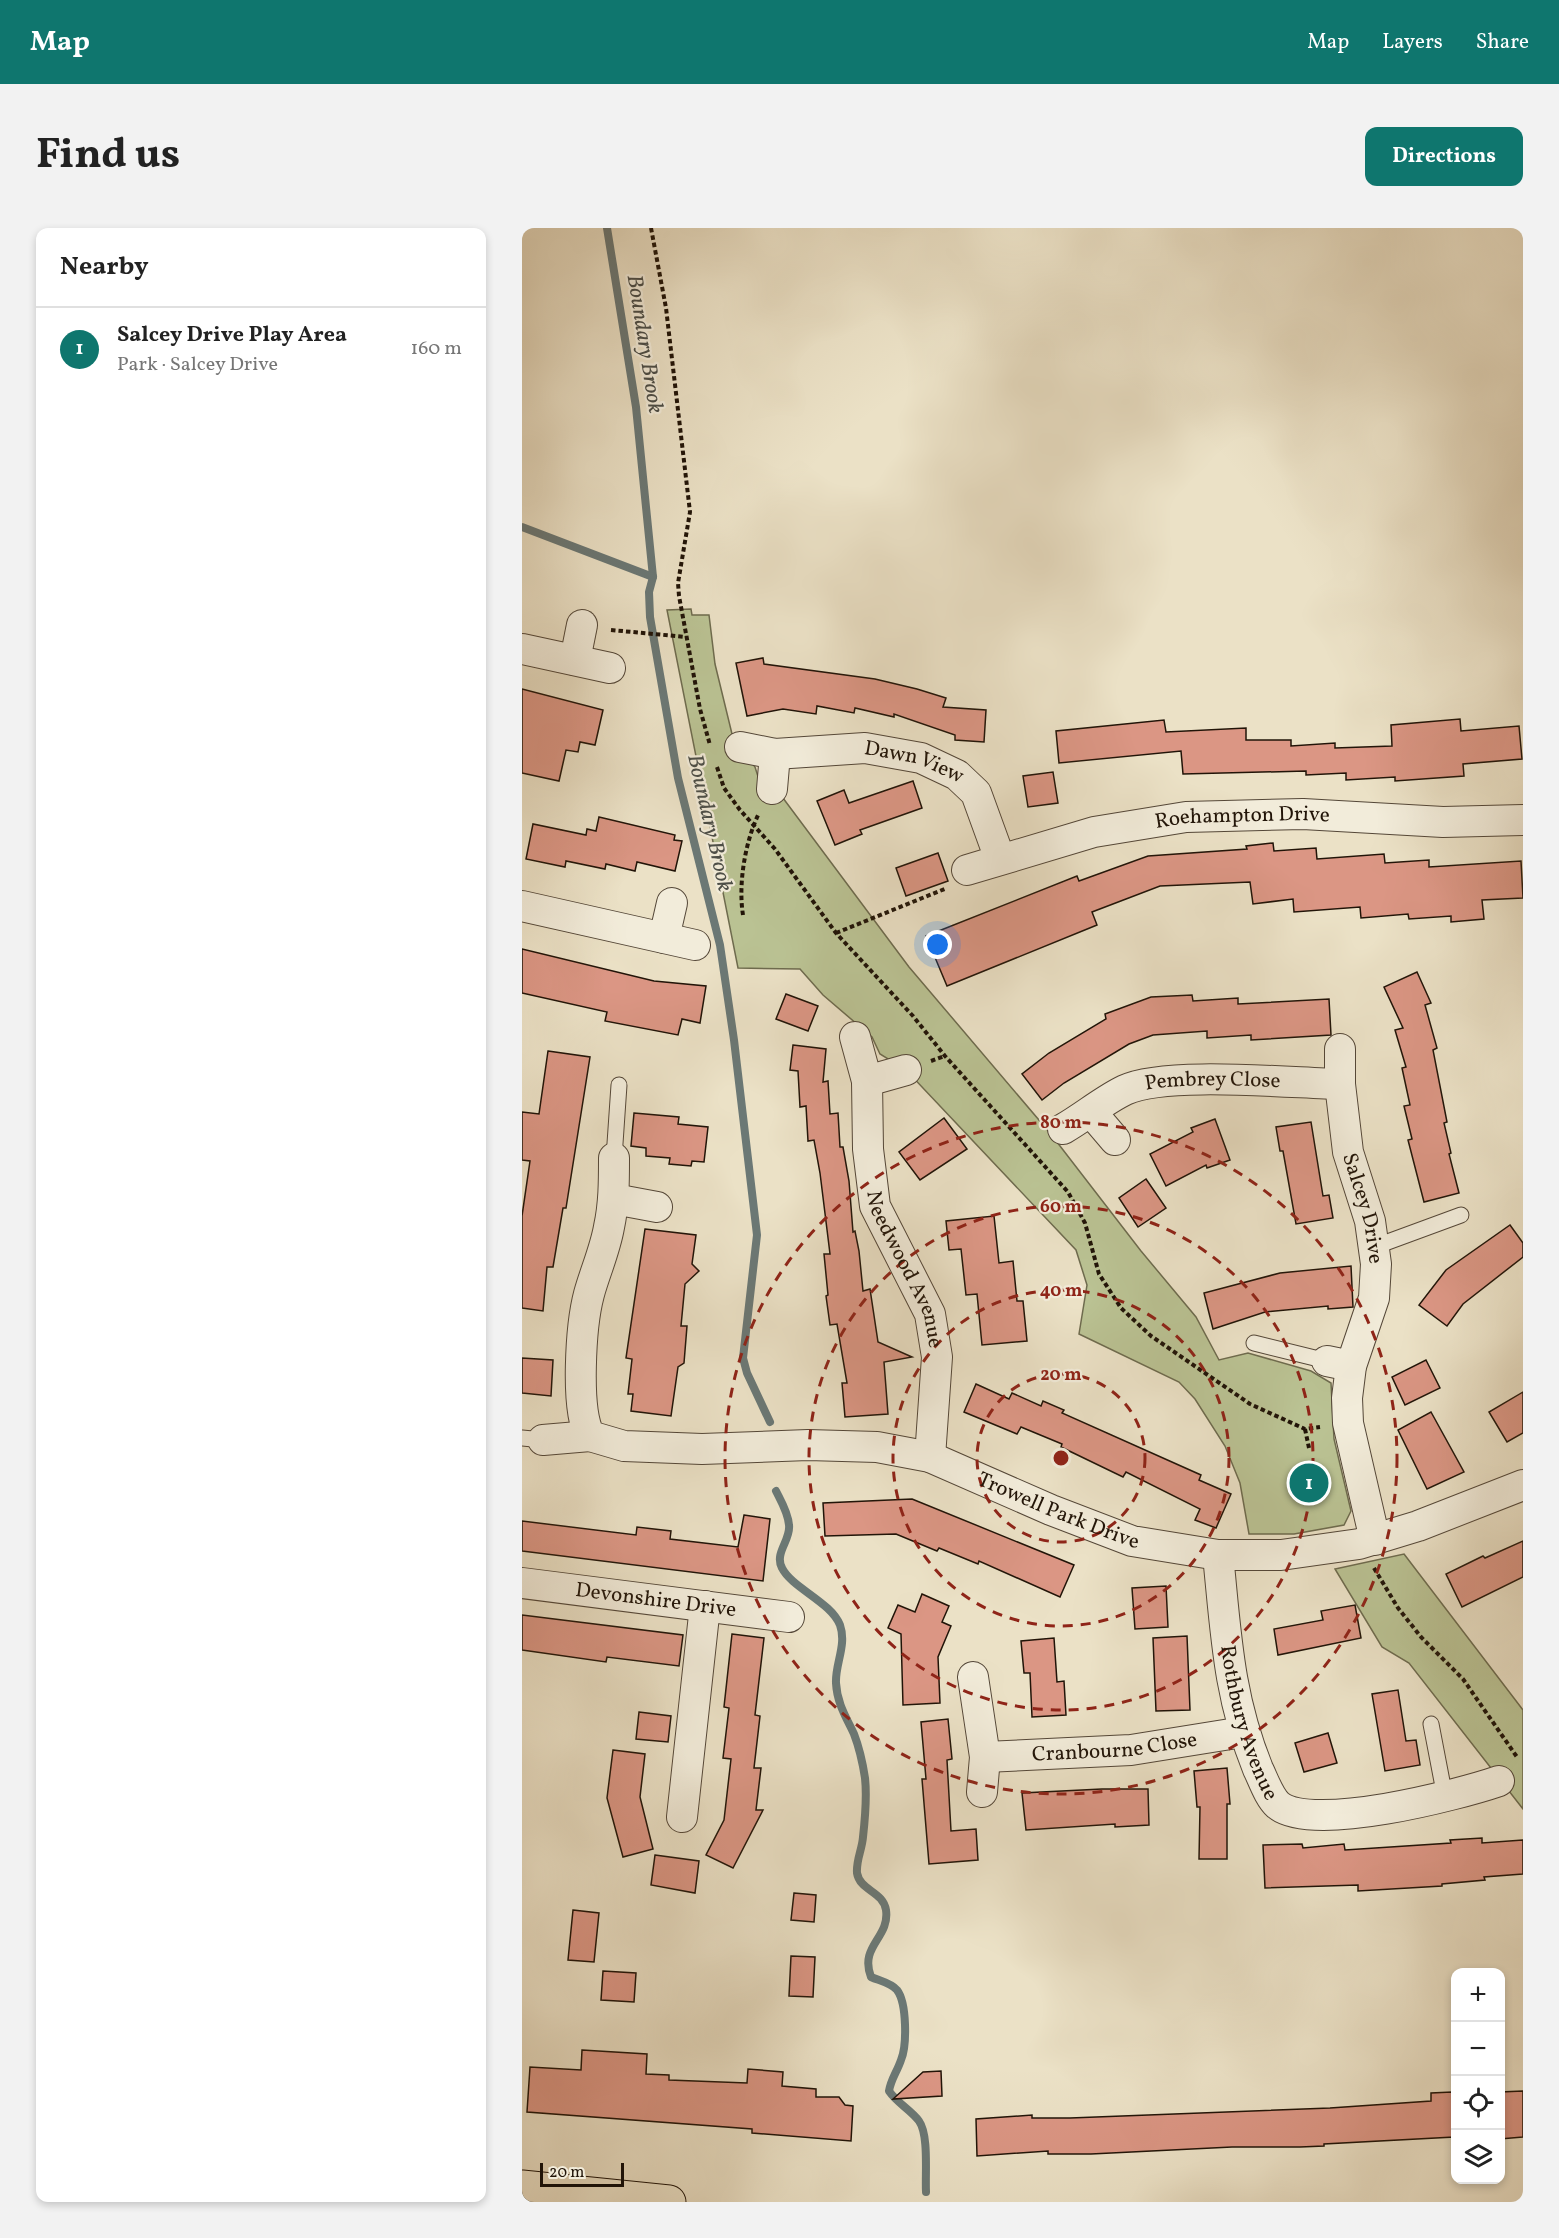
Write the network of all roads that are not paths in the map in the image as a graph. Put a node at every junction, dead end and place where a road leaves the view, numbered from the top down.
1 (582, 625) dead end
2 (522, 649) edge
3 (575, 660) junction
4 (610, 668) dead end
5 (727, 751) road end
6 (775, 754) junction
7 (772, 789) road end
8 (1523, 820) edge
9 (1000, 859) junction
10 (967, 870) road end
11 (672, 903) dead end
12 (522, 906) edge
13 (663, 938) junction
14 (695, 945) dead end
15 (855, 1037) dead end
16 (1340, 1049) dead end
17 (906, 1070) dead end
18 (867, 1081) junction
19 (1340, 1083) junction
20 (619, 1085) dead end
21 (1092, 1113) junction
22 (1063, 1129) dead end
23 (1115, 1140) dead end
24 (614, 1158) joint
25 (614, 1199) junction
26 (657, 1207) dead end
27 (1461, 1215) dead end
28 (1374, 1247) junction
29 (1254, 1343) dead end
30 (1339, 1363) junction
31 (590, 1436) junction
32 (532, 1439) edge
33 (930, 1456) junction
34 (1523, 1485) edge
35 (1367, 1542) junction
36 (1218, 1555) junction
37 (522, 1583) edge
38 (705, 1606) junction
39 (789, 1617) dead end
40 (973, 1677) dead end
41 (1431, 1724) dead end
42 (1243, 1732) junction
43 (985, 1757) junction
44 (1511, 1773) edge
45 (982, 1792) dead end
46 (1445, 1797) junction
47 (682, 1817) dead end
48 (522, 2187) edge
49 (669, 2202) edge

1 - 3 street
2 - 3 street
3 - 4 street
5 - 6 street, Dawn View
6 - 7 street
6 - 9 street, Dawn View
8 - 9 street, Roehampton Drive
9 - 10 street, Roehampton Drive
11 - 13 street
12 - 13 street
13 - 14 street
15 - 18 street, Needwood Avenue
16 - 19 street, Salcey Drive
17 - 18 street
18 - 33 street, Needwood Avenue
19 - 21 street, Pembrey Close
19 - 28 street, Salcey Drive
20 - 24 lane
21 - 22 street, Pembrey Close
21 - 23 street
24 - 25 street
25 - 26 street
25 - 31 street
27 - 28 lane
28 - 30 street, Salcey Drive
29 - 30 lane
30 - 35 street, Salcey Drive
31 - 32 street, Trowell Park Drive
31 - 33 street, Trowell Park Drive
33 - 36 street, Trowell Park Drive
34 - 35 street, Trowell Park Drive
35 - 36 street, Trowell Park Drive
36 - 42 street, Rothbury Avenue
37 - 38 street, Devonshire Drive
38 - 39 street, Devonshire Drive
38 - 47 street
40 - 43 street
41 - 46 lane
42 - 43 street, Cranbourne Close
42 - 46 street, Rothbury Avenue
43 - 45 street
44 - 46 street, Rothbury Avenue
48 - 49 main road

